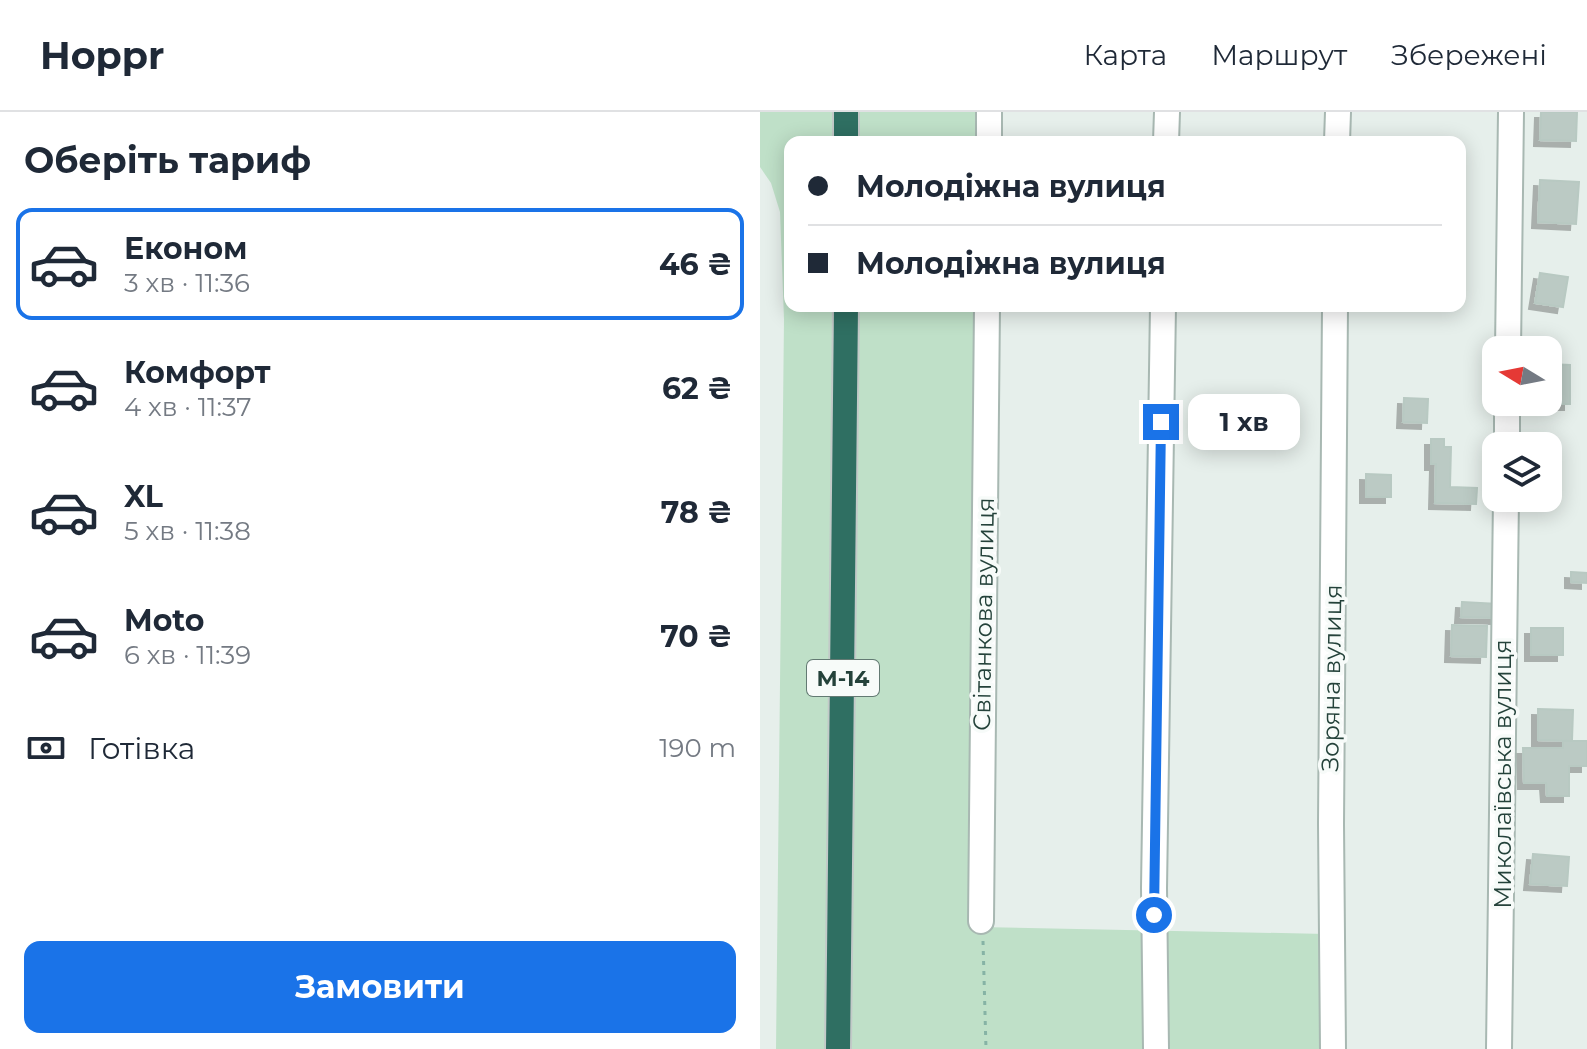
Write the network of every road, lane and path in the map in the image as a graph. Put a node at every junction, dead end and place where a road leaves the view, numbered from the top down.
1 (846, 112) edge
2 (989, 112) edge
3 (1167, 112) edge
4 (1338, 112) edge
5 (1511, 112) edge
6 (846, 136) edge
7 (989, 136) edge
8 (1166, 136) edge
9 (1337, 136) edge
10 (846, 312) edge
11 (987, 312) edge
12 (1163, 312) edge
13 (1335, 312) edge
14 (1508, 336) edge
15 (1506, 512) edge
16 (981, 921) joint
17 (838, 1049) edge
18 (986, 1049) edge
19 (1156, 1049) edge
20 (1333, 1049) edge
21 (1499, 1049) edge

1 - 6 highway
2 - 7 street
3 - 8 street
4 - 9 street
5 - 14 street
10 - 17 highway, М-14
11 - 16 street, Світанкова вулиця
12 - 19 street
13 - 20 street, Зоряна вулиця
15 - 21 street, Миколаївська вулиця
16 - 18 path

